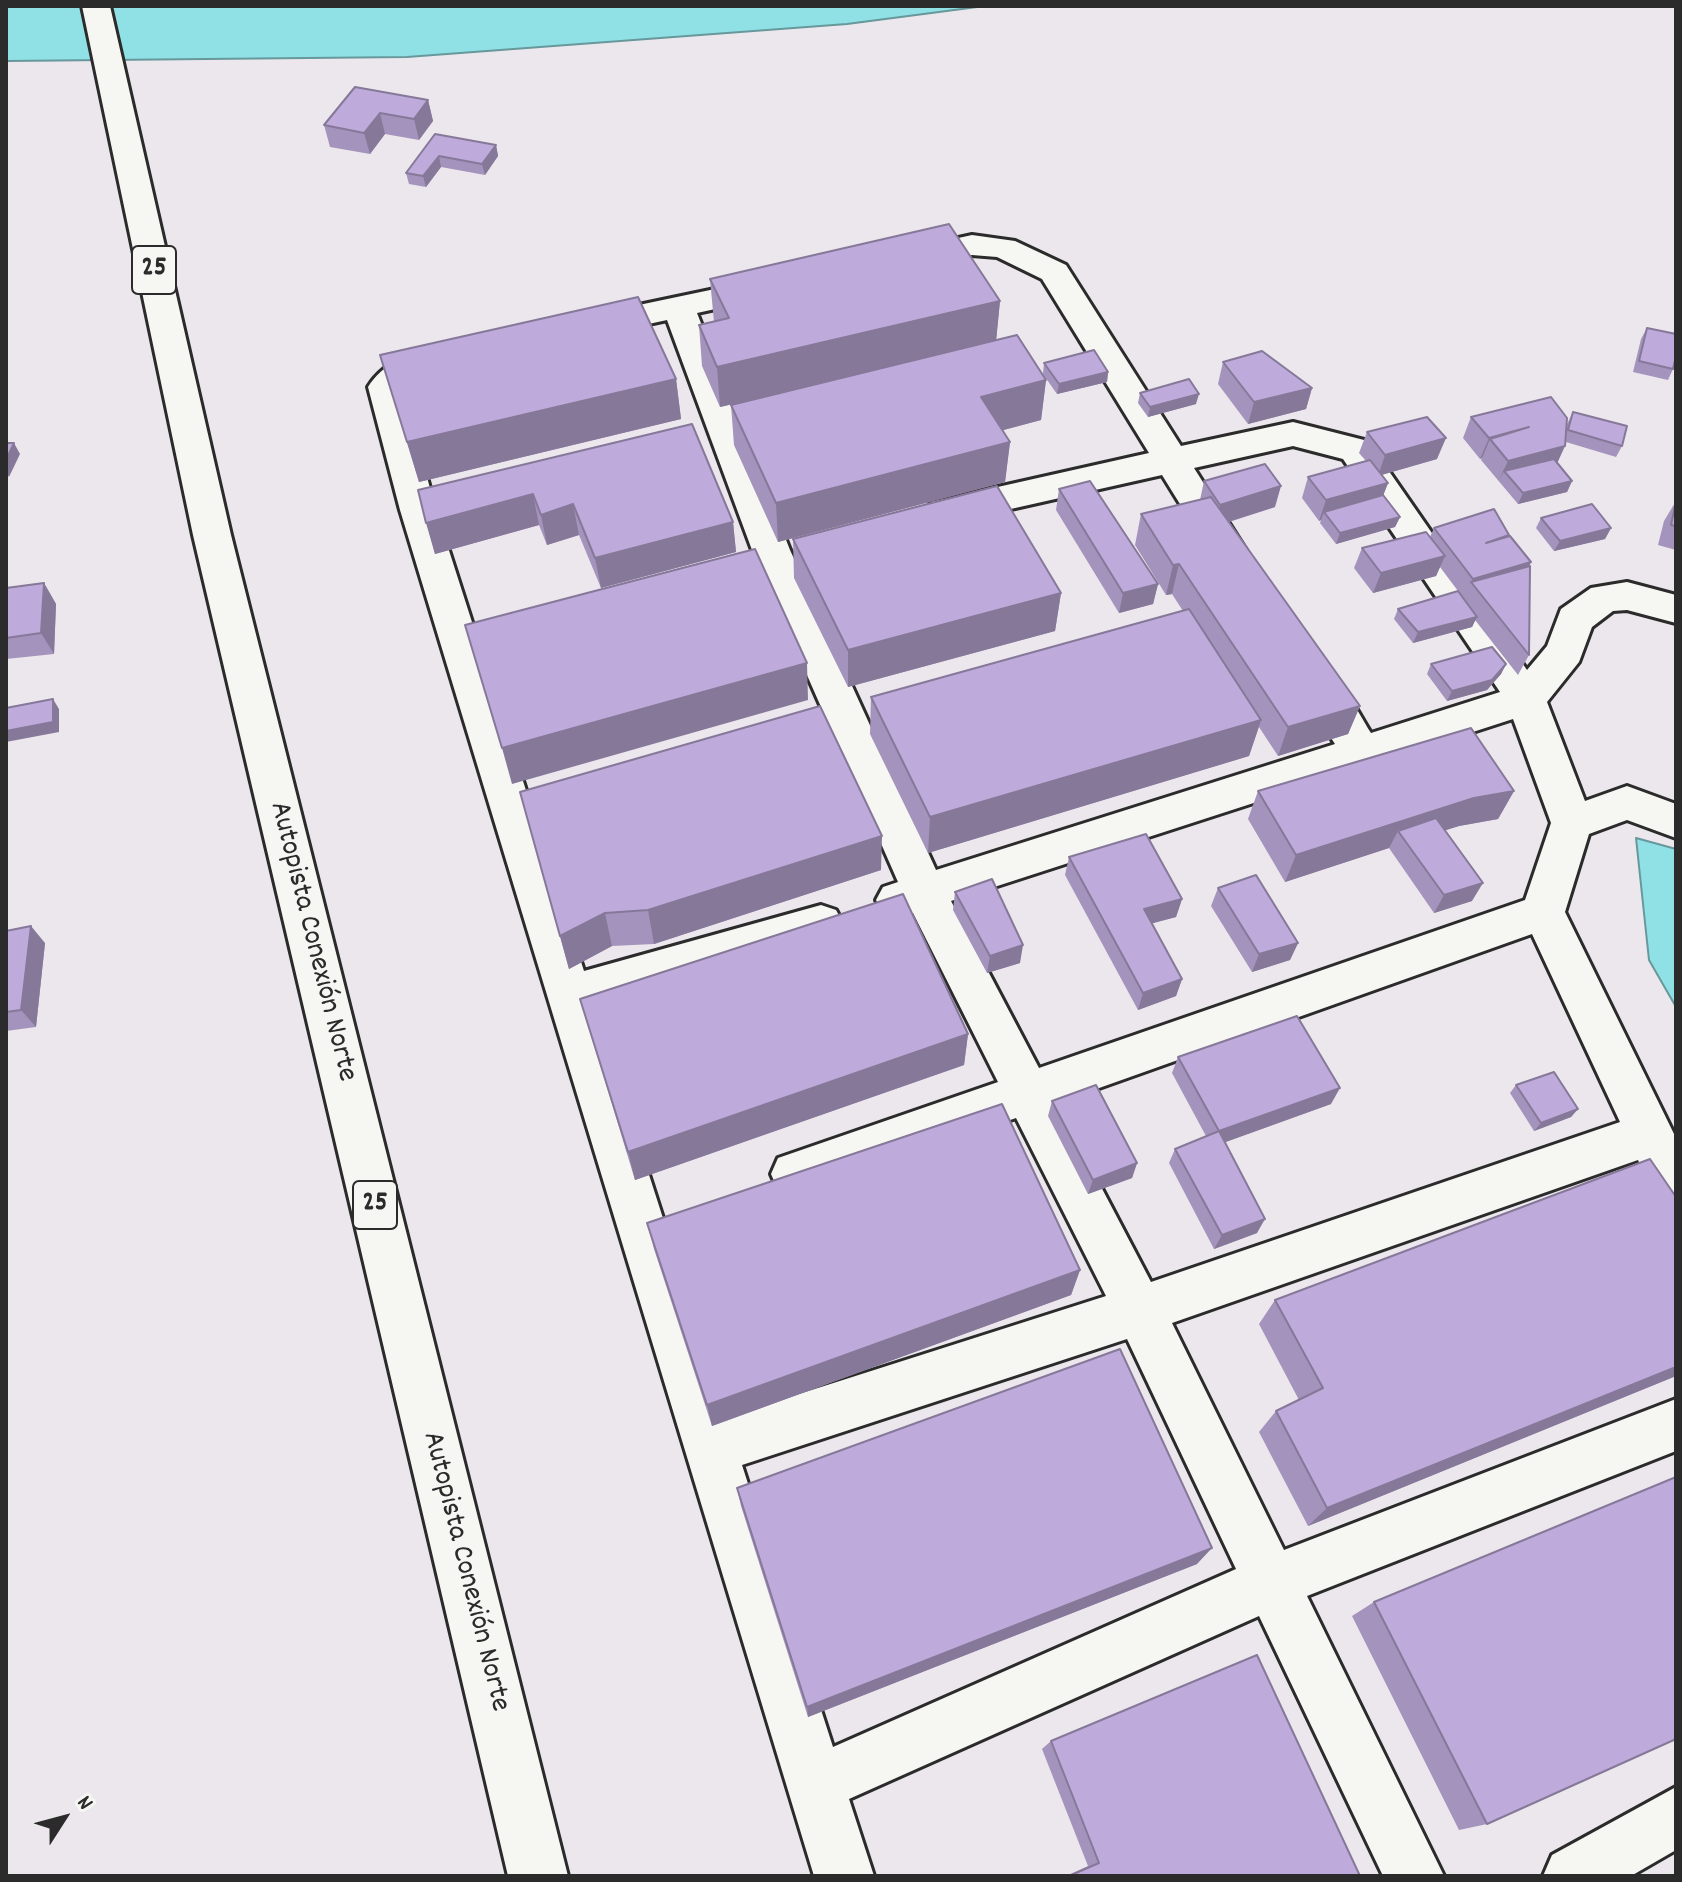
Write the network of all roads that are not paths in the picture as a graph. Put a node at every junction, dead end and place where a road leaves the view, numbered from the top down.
1 (96, 6) edge
2 (864, 268) edge
3 (802, 281) edge
4 (678, 306) junction
5 (545, 336) edge
6 (471, 353) edge
7 (1171, 460) junction
8 (910, 519) edge
9 (1245, 579) edge
10 (1676, 609) edge
11 (1295, 654) edge
12 (1526, 699) junction
13 (1362, 751) junction
14 (1676, 821) edge
15 (1572, 823) junction
16 (925, 893) junction
17 (1543, 912) junction
18 (569, 995) junction
19 (1029, 1091) junction
20 (1649, 1134) junction
21 (761, 1186) edge
22 (1676, 1189) edge
23 (687, 1213) edge
24 (642, 1229) junction
25 (1139, 1310) junction
26 (1676, 1425) edge
27 (711, 1449) junction
28 (1271, 1582) junction
29 (815, 1784) junction
30 (1676, 1817) edge
31 (538, 1876) edge
32 (844, 1876) edge
33 (1414, 1876) edge
34 (1573, 1876) edge

1 - 31 main road, Autopista Conexión Norte / 25
2 - 7 main road
3 - 4 main road
4 - 5 main road
4 - 16 main road
6 - 18 main road
7 - 8 main road
7 - 9 main road
7 - 12 main road
10 - 12 main road
11 - 13 main road
12 - 13 main road
12 - 15 main road
13 - 16 main road
14 - 15 main road
15 - 17 main road
16 - 18 main road
16 - 19 main road
17 - 19 main road
17 - 20 main road
18 - 24 main road
19 - 21 main road
19 - 25 main road
20 - 22 main road
20 - 25 main road
23 - 24 main road
24 - 27 main road
25 - 27 main road
25 - 28 main road
26 - 28 main road
27 - 29 main road
28 - 29 main road
28 - 33 main road
29 - 32 main road
30 - 34 main road

